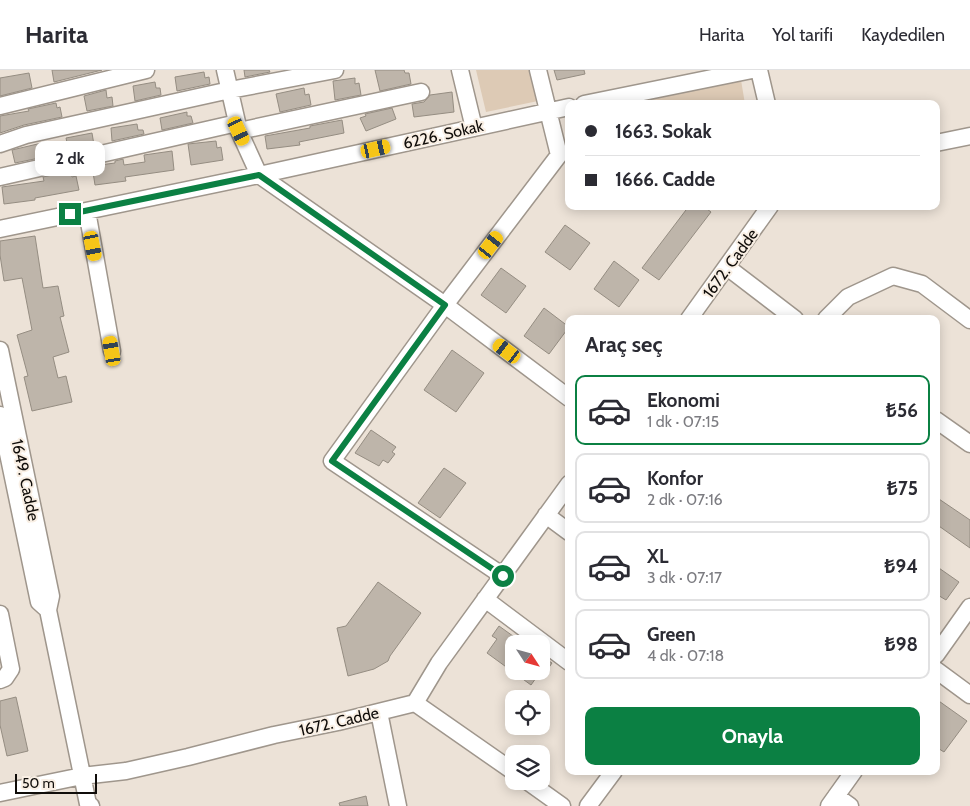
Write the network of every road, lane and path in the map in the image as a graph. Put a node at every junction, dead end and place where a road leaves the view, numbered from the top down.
1 (146, 70) edge
2 (225, 70) edge
3 (336, 70) edge
4 (460, 70) edge
5 (538, 70) edge
6 (752, 70) edge
7 (759, 70) edge
8 (230, 90) junction
9 (421, 92) dead end
10 (604, 100) edge
11 (766, 100) edge
12 (0, 106) edge
13 (565, 108) edge
14 (548, 111) junction
15 (238, 127) junction
16 (474, 128) junction
17 (970, 136) edge
18 (940, 142) edge
19 (0, 144) edge
20 (564, 154) edge
21 (259, 175) junction
22 (0, 178) edge
23 (767, 210) edge
24 (87, 211) junction
25 (0, 229) edge
26 (727, 267) junction
27 (445, 305) junction
28 (692, 315) edge
29 (790, 315) edge
30 (830, 315) edge
31 (970, 320) edge
32 (0, 350) edge
33 (112, 351) dead end
34 (565, 395) edge
35 (0, 415) edge
36 (940, 423) edge
37 (2, 432) edge
38 (970, 444) edge
39 (6, 479) edge
40 (565, 489) edge
41 (546, 515) junction
42 (565, 529) edge
43 (503, 576) junction
44 (485, 599) junction
45 (970, 607) edge
46 (48, 610) junction
47 (0, 614) edge
48 (940, 649) edge
49 (565, 659) edge
50 (940, 673) edge
51 (0, 680) edge
52 (970, 695) edge
53 (415, 703) junction
54 (379, 712) junction
55 (505, 766) edge
56 (611, 775) edge
57 (851, 775) edge
58 (82, 776) junction
59 (540, 790) edge
60 (0, 793) edge
61 (832, 801) edge
62 (89, 805) edge
63 (398, 806) edge
64 (562, 806) edge
65 (588, 806) edge
66 (850, 806) edge

1 - 12 street
2 - 8 street
3 - 8 street
4 - 16 street
5 - 14 street
6 - 10 street
7 - 11 street
8 - 15 street
8 - 19 street
9 - 15 street
13 - 14 street, 6226. Sokak
14 - 16 street, 6226. Sokak
14 - 20 street
15 - 21 street
15 - 22 street
16 - 21 street, 6226. Sokak
17 - 18 street
20 - 27 street
21 - 24 street, 6226. Sokak
21 - 27 street
23 - 26 street, 1672. Cadde
24 - 25 street, 6226. Sokak
24 - 33 street
26 - 28 street, 1672. Cadde
26 - 29 street
27 - 34 street
27 - 43 street
30 - 31 street
32 - 46 street, 1649. Cadde
35 - 37 street, 1649. Cadde
36 - 38 street
37 - 39 street, 1649. Cadde
39 - 46 street, 1649. Cadde
40 - 41 street
41 - 42 street
41 - 43 street
43 - 44 street
44 - 49 street
44 - 53 street
45 - 48 street
46 - 58 street, 1649. Cadde
47 - 51 street
50 - 52 street
53 - 54 street, 1672. Cadde
53 - 55 street
54 - 58 street, 1672. Cadde
54 - 63 street
56 - 65 street
57 - 61 street
58 - 60 street, 1672. Cadde
58 - 62 street, 1649. Cadde
59 - 64 street
61 - 66 street

